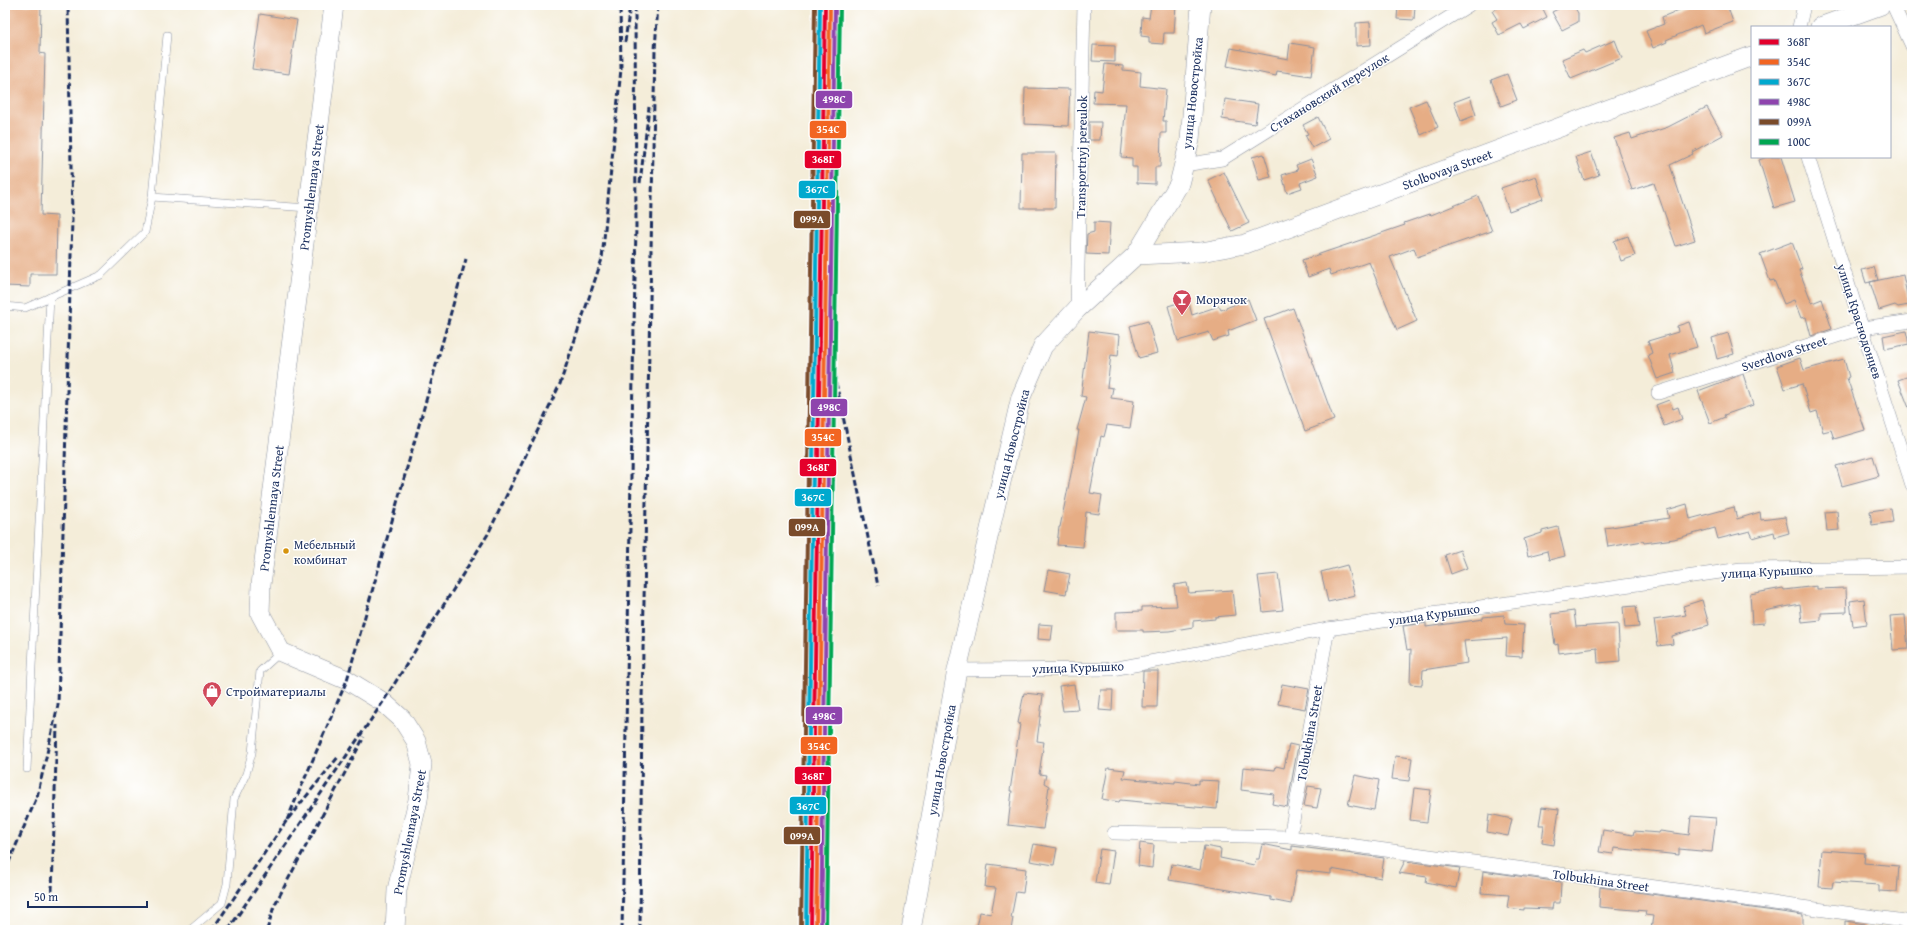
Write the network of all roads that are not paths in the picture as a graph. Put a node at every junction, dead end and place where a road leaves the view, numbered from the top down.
1 (334, 5) edge
2 (1084, 5) edge
3 (1201, 5) edge
4 (1469, 5) edge
5 (1804, 5) edge
6 (1881, 5) edge
7 (1893, 5) edge
8 (1799, 26) edge
9 (1823, 26) edge
10 (167, 35) dead end
11 (1912, 46) edge
12 (1751, 56) edge
13 (1808, 158) edge
14 (1184, 165) junction
15 (152, 197) junction
16 (308, 208) junction
17 (1136, 255) junction
18 (50, 297) junction
19 (5, 306) edge
20 (1077, 309) junction
21 (1912, 321) edge
22 (1862, 328) junction
23 (1658, 392) dead end
24 (1912, 485) edge
25 (1912, 567) edge
26 (1328, 629) junction
27 (281, 652) junction
28 (957, 670) junction
29 (27, 769) dead end
30 (1114, 833) dead end
31 (1290, 837) junction
32 (1912, 922) edge
33 (190, 930) edge
34 (395, 930) edge
35 (911, 930) edge

1 - 16 main road, Promyshlennaya Street
2 - 20 street, Transportnyj pereulok
3 - 14 main road, улица Новостройка
4 - 14 street, Стахановский переулок
5 - 8 street
6 - 9 main road
7 - 11 street
10 - 15 lane
12 - 17 main road, Stolbovaya Street
13 - 22 street, улица Краснодонцев
14 - 17 main road, улица Новостройка
15 - 16 lane
15 - 18 lane
16 - 27 main road, Promyshlennaya Street
17 - 20 main road, улица Новостройка
18 - 19 lane
18 - 29 lane
20 - 28 main road, улица Новостройка
21 - 22 street, Sverdlova Street
22 - 23 street, Sverdlova Street
22 - 24 street, улица Краснодонцев
25 - 26 street, улица Курышко
26 - 28 street, улица Курышко
26 - 31 street, Tolbukhina Street
27 - 33 lane
27 - 34 main road, Promyshlennaya Street
28 - 35 main road, улица Новостройка
30 - 31 street, Tolbukhina Street
31 - 32 street, Tolbukhina Street

